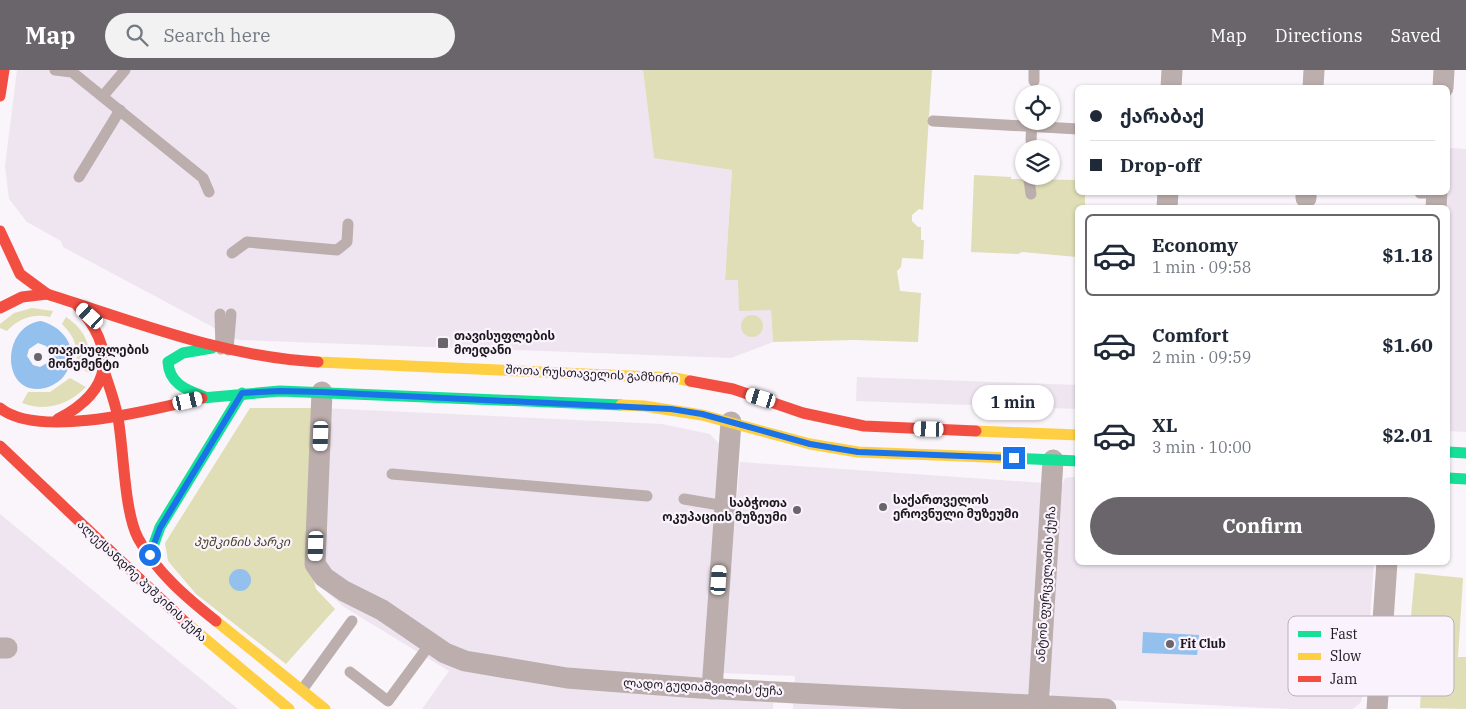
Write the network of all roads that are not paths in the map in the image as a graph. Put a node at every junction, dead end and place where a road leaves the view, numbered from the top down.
1 (4, 70) edge
2 (55, 70) edge
3 (124, 70) edge
4 (1172, 70) edge
5 (1314, 70) edge
6 (1444, 70) edge
7 (1171, 85) edge
8 (1313, 85) edge
9 (1443, 85) edge
10 (0, 96) edge
11 (103, 96) junction
12 (120, 110) junction
13 (933, 121) dead end
14 (1015, 123) edge
15 (1060, 127) edge
16 (1075, 129) edge
17 (1032, 130) edge
18 (1031, 140) dead end
19 (79, 177) dead end
20 (1030, 185) edge
21 (209, 192) dead end
22 (1031, 194) dead end
23 (348, 224) dead end
24 (0, 231) edge
25 (232, 253) dead end
26 (48, 294) junction
27 (76, 304) junction
28 (0, 308) edge
29 (225, 314) dead end
30 (222, 349) junction
31 (104, 367) junction
32 (322, 392) junction
33 (242, 393) junction
34 (205, 397) junction
35 (0, 408) edge
36 (118, 418) junction
37 (56, 420) junction
38 (732, 422) junction
39 (1075, 435) edge
40 (0, 446) edge
41 (1450, 452) edge
42 (1466, 453) edge
43 (1053, 460) junction
44 (1075, 461) edge
45 (392, 474) dead end
46 (1450, 478) edge
47 (1466, 479) edge
48 (647, 496) dead end
49 (684, 498) dead end
50 (725, 506) junction
51 (150, 555) junction
52 (1387, 565) edge
53 (1383, 616) edge
54 (352, 621) dead end
55 (430, 644) junction
56 (350, 672) dead end
57 (712, 689) junction
58 (302, 690) junction
59 (1378, 696) edge
60 (784, 701) edge
61 (1038, 707) edge
62 (289, 709) edge
63 (325, 709) edge
64 (1106, 709) edge
65 (1377, 709) edge

1 - 10 main road
2 - 11 lane
3 - 11 lane
4 - 7 street
5 - 8 street
6 - 9 street
11 - 12 lane
12 - 19 lane
12 - 21 lane
13 - 14 lane
15 - 16 lane
17 - 18 lane
20 - 22 lane
23 - 25 lane
24 - 26 main road
26 - 27 main road
26 - 28 main road
27 - 30 main road
27 - 31 main road
29 - 30 lane
30 - 34 main road
30 - 39 main road, შოთა რუსთაველის გამზირი
31 - 36 main road
31 - 37 main road
32 - 33 main road
32 - 38 main road
32 - 55 street, ლადო გუდიაშვილის ქუჩა
33 - 34 main road
33 - 51 main road
34 - 36 main road
35 - 37 main road
36 - 37 main road
36 - 51 main road
38 - 43 main road
38 - 50 street
40 - 62 main road, ალექსანდრე პუშკინის ქუჩა
41 - 42 main road
43 - 44 main road
43 - 61 street, ანტონ ფურცელაძის ქუჩა
45 - 48 lane
46 - 47 main road
49 - 50 lane
50 - 57 street
51 - 58 main road, ალექსანდრე პუშკინის ქუჩა
52 - 53 street
54 - 58 lane
55 - 56 lane
55 - 57 street, ლადო გუდიაშვილის ქუჩა
57 - 60 street, ლადო გუდიაშვილის ქუჩა
58 - 63 main road, ალექსანდრე პუშკინის ქუჩა
59 - 65 street
60 - 61 street, ლადო გუდიაშვილის ქუჩა
61 - 64 street, ლადო გუდიაშვილის ქუჩა

